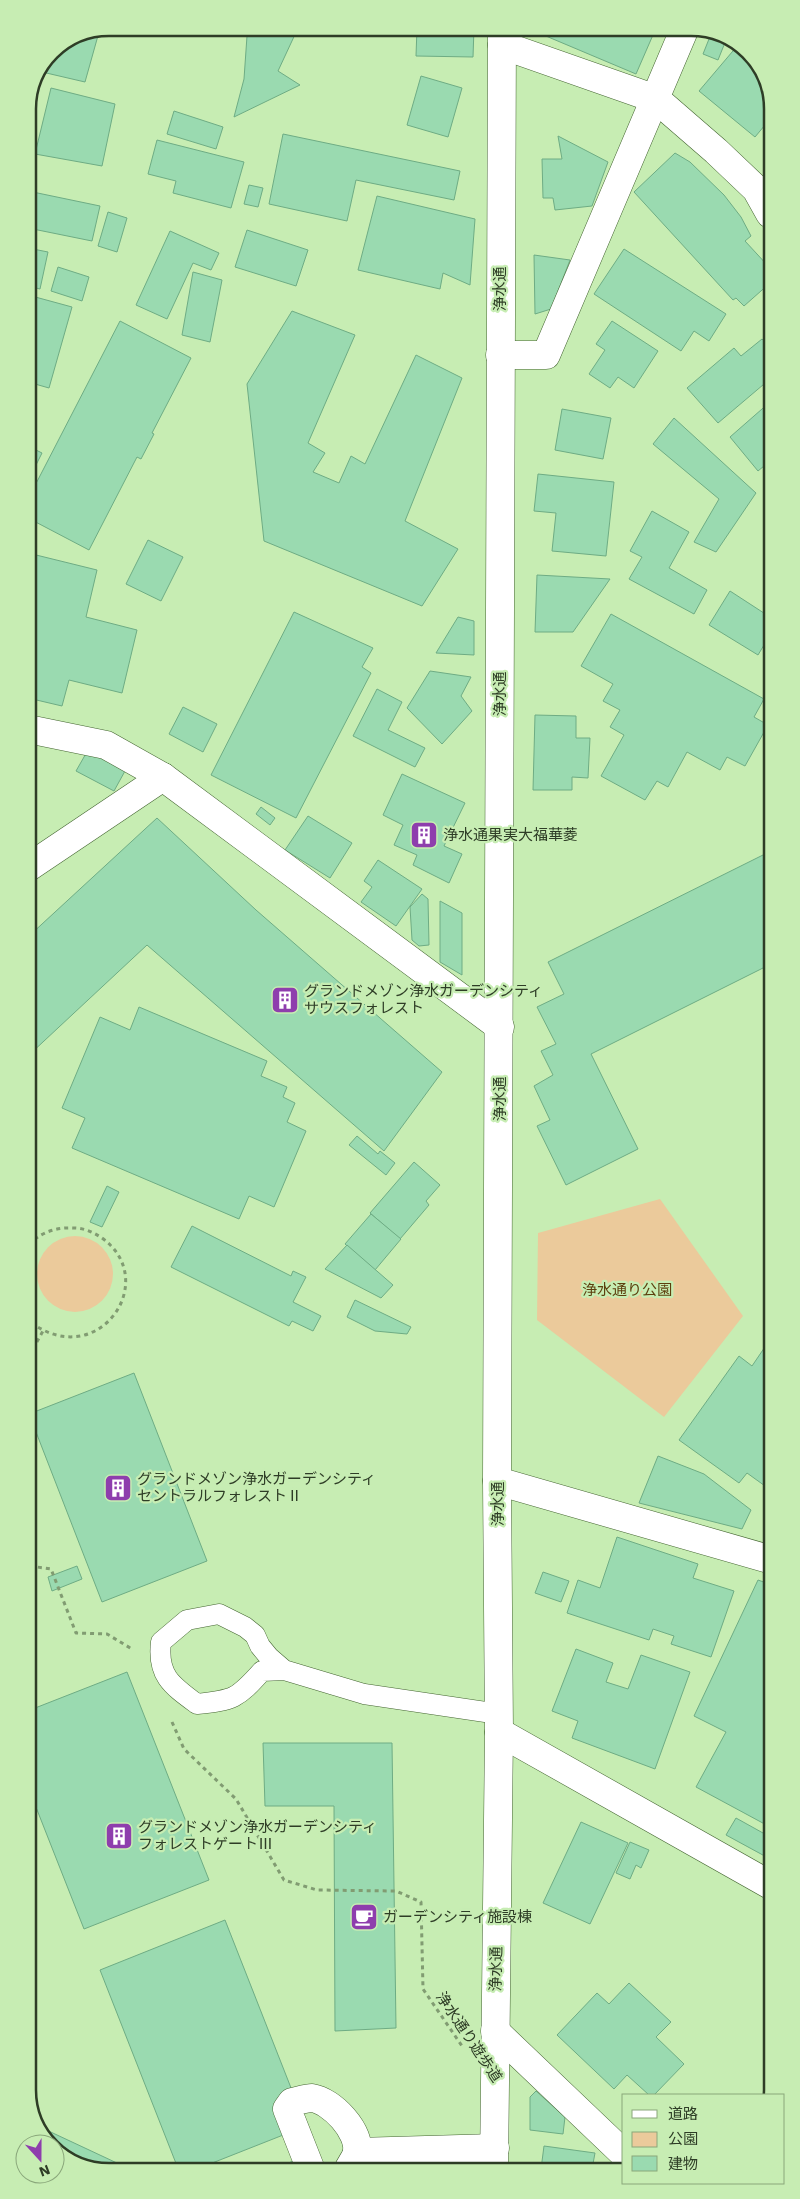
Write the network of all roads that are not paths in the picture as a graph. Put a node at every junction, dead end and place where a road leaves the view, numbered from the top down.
1 (502, 36) edge
2 (682, 36) edge
3 (656, 99) junction
4 (764, 204) edge
5 (500, 355) junction
6 (36, 731) edge
7 (163, 777) junction
8 (36, 861) edge
9 (500, 1027) junction
10 (497, 1481) junction
11 (764, 1558) edge
12 (284, 1670) junction
13 (499, 1723) junction
14 (764, 1881) edge
15 (495, 2031) junction
16 (622, 2152) edge
17 (494, 2159) edge
18 (352, 2161) edge
19 (308, 2163) edge

1 - 3 street
1 - 5 street, 浄水通
2 - 3 street
3 - 4 street
3 - 5 street
5 - 9 street, 浄水通
6 - 7 street
7 - 8 street
7 - 9 street
9 - 10 street, 浄水通
10 - 11 street
10 - 13 street, 浄水通
12 - 12 lane
12 - 13 lane
13 - 14 street
13 - 15 street, 浄水通
15 - 16 street
15 - 17 street, 浄水通
17 - 18 street
18 - 19 street

